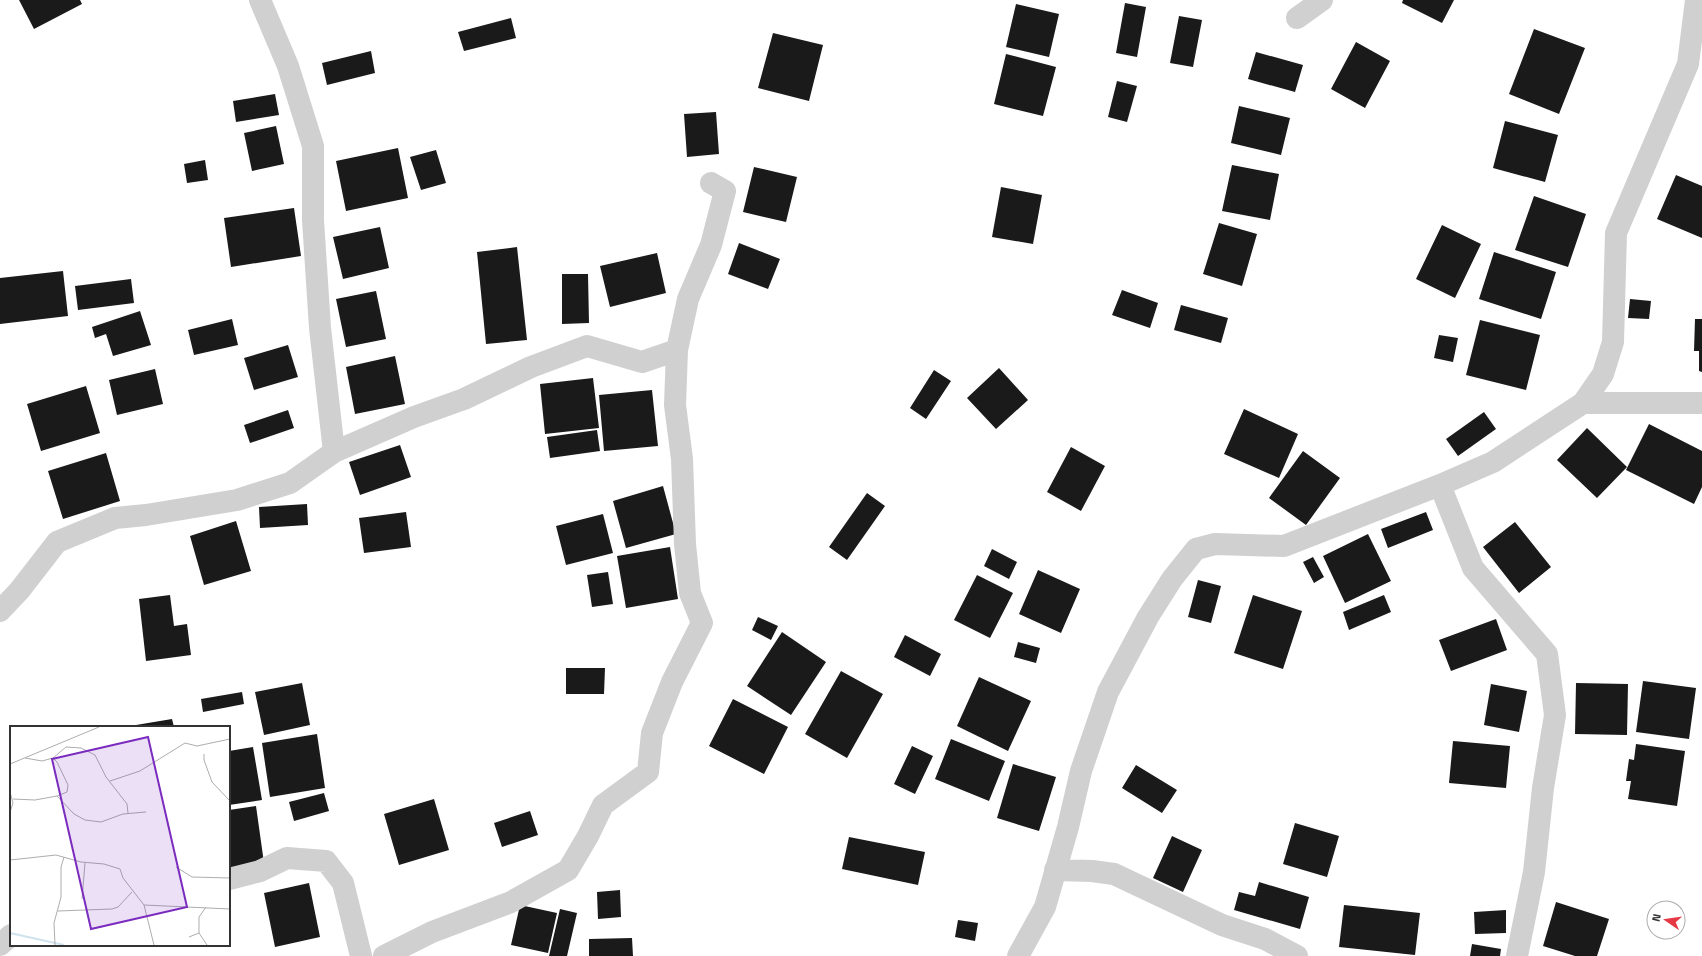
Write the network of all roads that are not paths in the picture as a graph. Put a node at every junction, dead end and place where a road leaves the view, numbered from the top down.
1 (260, 0) edge
2 (1322, 0) edge
3 (1696, 0) edge
4 (1297, 18) dead end
5 (711, 183) dead end
6 (677, 350) junction
7 (1583, 403) junction
8 (1702, 403) edge
9 (334, 452) junction
10 (1440, 485) junction
11 (0, 611) edge
12 (1056, 870) junction
13 (230, 879) edge
14 (10, 936) edge
15 (0, 945) edge
16 (361, 956) edge
17 (384, 956) edge
18 (1018, 956) edge
19 (1297, 956) edge
20 (1517, 956) edge

1 - 9 street
2 - 4 street
3 - 7 street
5 - 6 street
6 - 9 street
6 - 17 street
7 - 8 street
7 - 10 street
9 - 11 street
10 - 12 street
10 - 20 street
12 - 18 street
12 - 19 street
13 - 16 street
14 - 15 street

